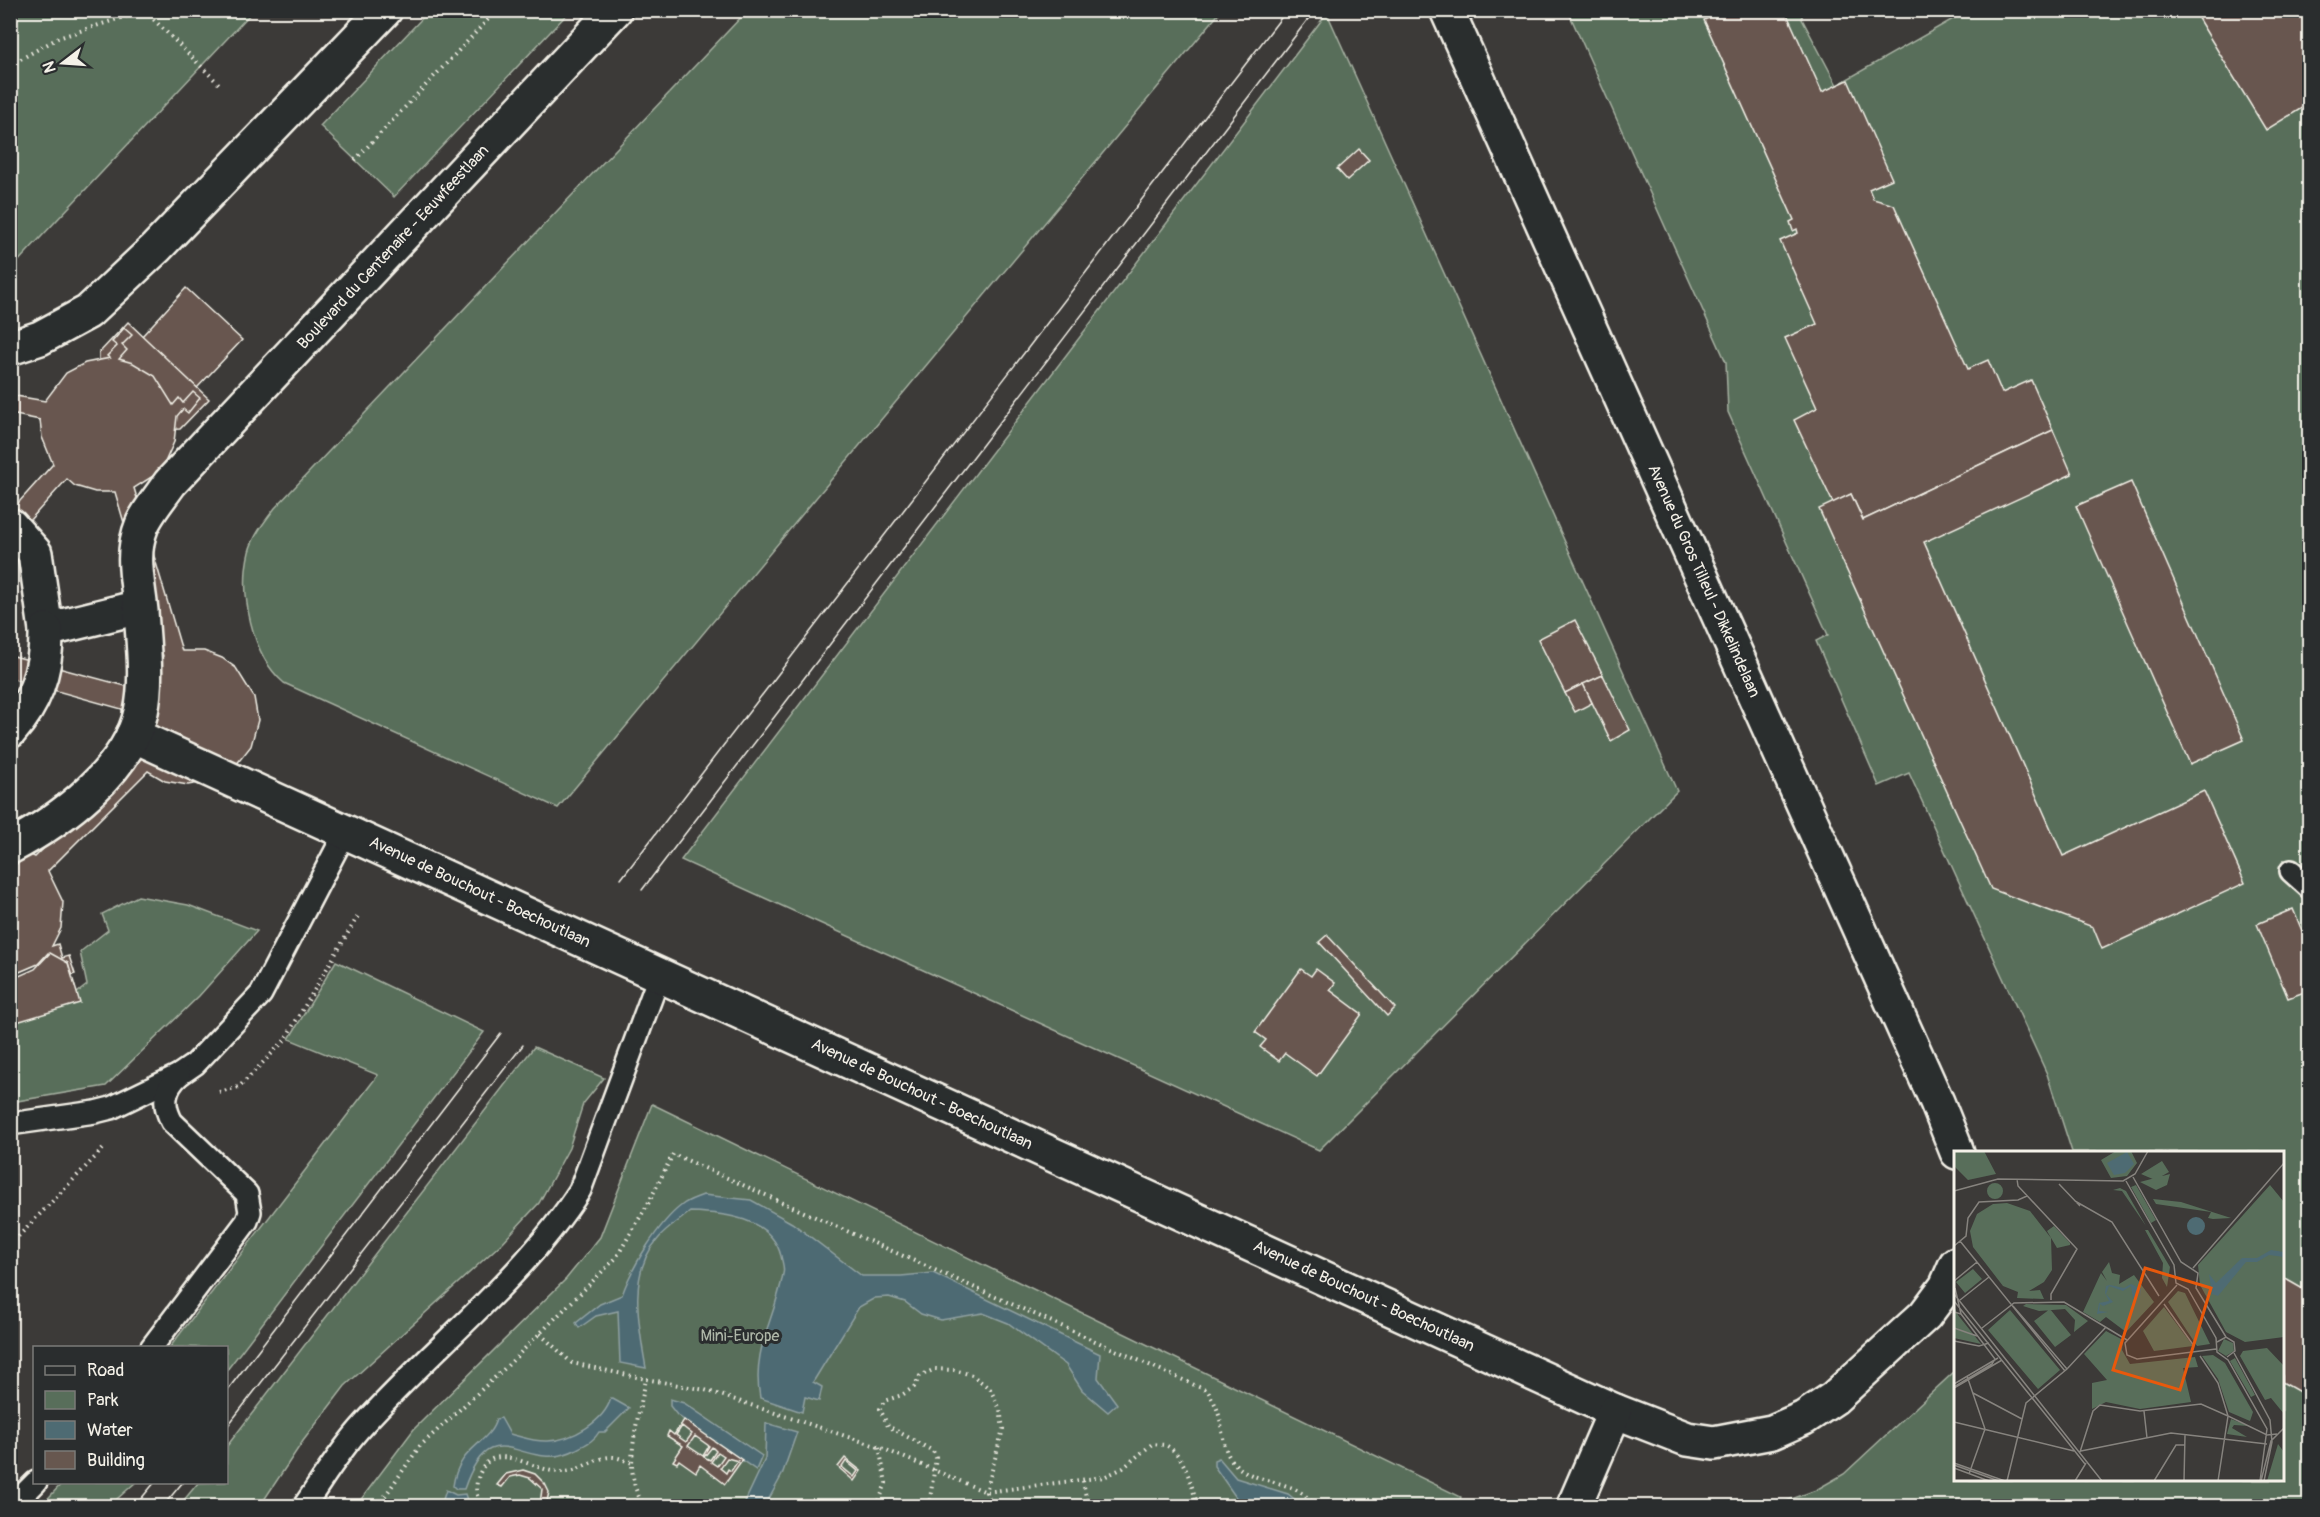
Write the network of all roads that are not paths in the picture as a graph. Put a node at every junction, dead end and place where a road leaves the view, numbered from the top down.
1 (385, 10) edge
2 (615, 10) edge
3 (1447, 10) edge
4 (10, 348) edge
5 (15, 537) edge
6 (127, 610) dead end
7 (46, 630) junction
8 (10, 731) edge
9 (133, 735) junction
10 (346, 831) junction
11 (10, 847) edge
12 (2291, 871) dead end
13 (2310, 888) edge
14 (660, 975) junction
15 (179, 1075) junction
16 (10, 1124) edge
17 (1957, 1151) edge
18 (1954, 1269) edge
19 (152, 1346) edge
20 (1616, 1411) junction
21 (34, 1484) edge
22 (12, 1506) edge
23 (304, 1506) edge
24 (1574, 1506) edge

1 - 4 street
2 - 9 street, Boulevard du Centenaire - Eeuwfeestlaan
3 - 17 street, Avenue du Gros Tilleul - Dikkelindelaan
5 - 7 street
6 - 7 street
7 - 8 street
9 - 10 street, Avenue de Bouchout - Boechoutlaan
9 - 11 street, Boulevard du Centenaire - Eeuwfeestlaan
10 - 14 street, Avenue de Bouchout - Boechoutlaan
10 - 15 lane
12 - 13 lane
14 - 20 street, Avenue de Bouchout - Boechoutlaan
14 - 23 lane
15 - 16 lane
15 - 19 lane
18 - 20 street
20 - 24 street
21 - 22 lane

